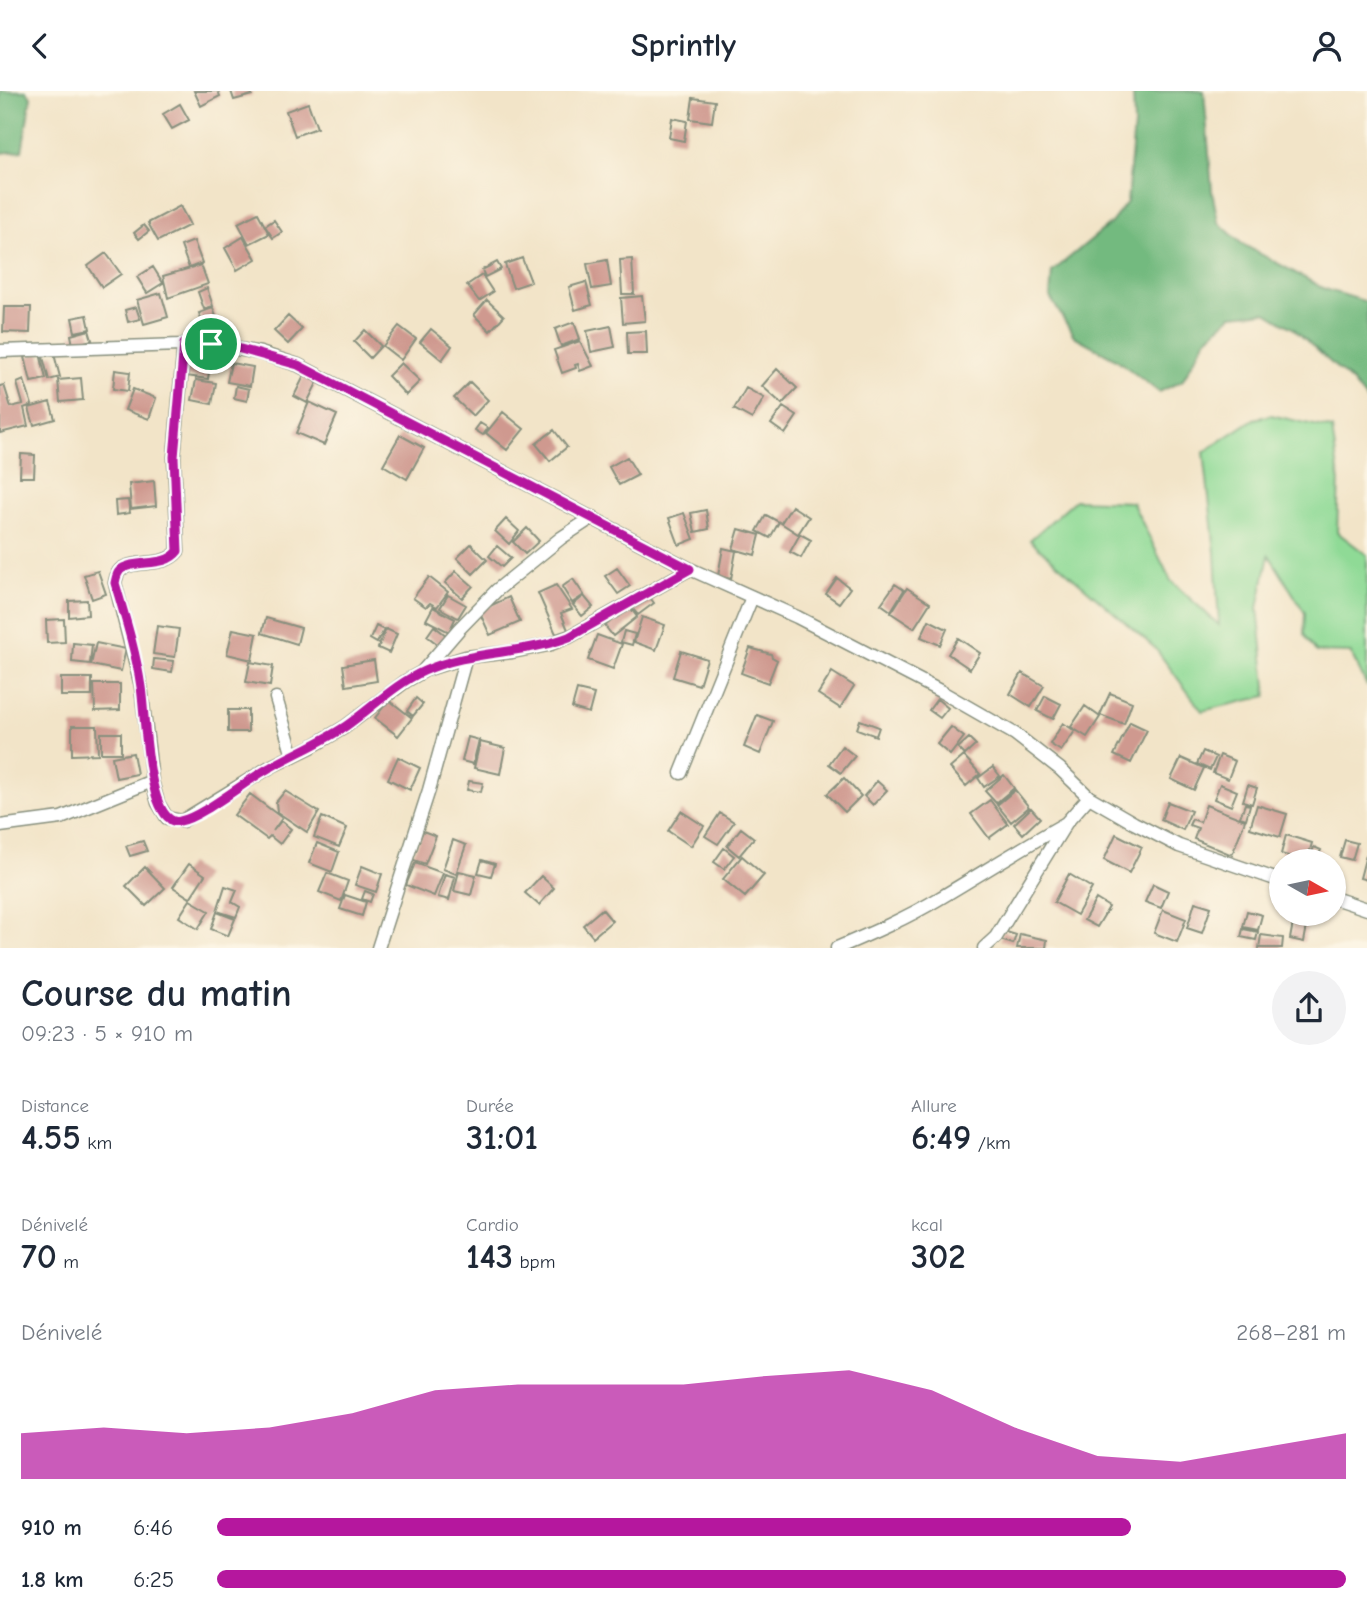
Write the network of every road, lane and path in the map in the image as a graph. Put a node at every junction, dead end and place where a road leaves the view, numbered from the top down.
1 (184, 344) junction
2 (0, 351) edge
3 (593, 517) junction
4 (690, 569) junction
5 (752, 597) junction
6 (466, 657) junction
7 (422, 672) junction
8 (276, 698) dead end
9 (293, 756) junction
10 (681, 773) dead end
11 (152, 781) junction
12 (1089, 797) junction
13 (1066, 823) junction
14 (0, 827) edge
15 (1269, 877) edge
16 (1346, 902) edge
17 (1367, 909) edge
18 (994, 942) edge
19 (378, 948) edge
20 (836, 948) edge
21 (984, 948) edge

1 - 2 street
1 - 3 street
1 - 11 street
3 - 4 street
3 - 7 street
4 - 5 street
4 - 6 street
5 - 10 street
5 - 12 street
6 - 7 street
6 - 19 street
7 - 9 street
8 - 9 street
9 - 11 street
11 - 14 street
12 - 13 street
12 - 15 street
13 - 18 street
13 - 20 street
16 - 17 street
18 - 21 street

